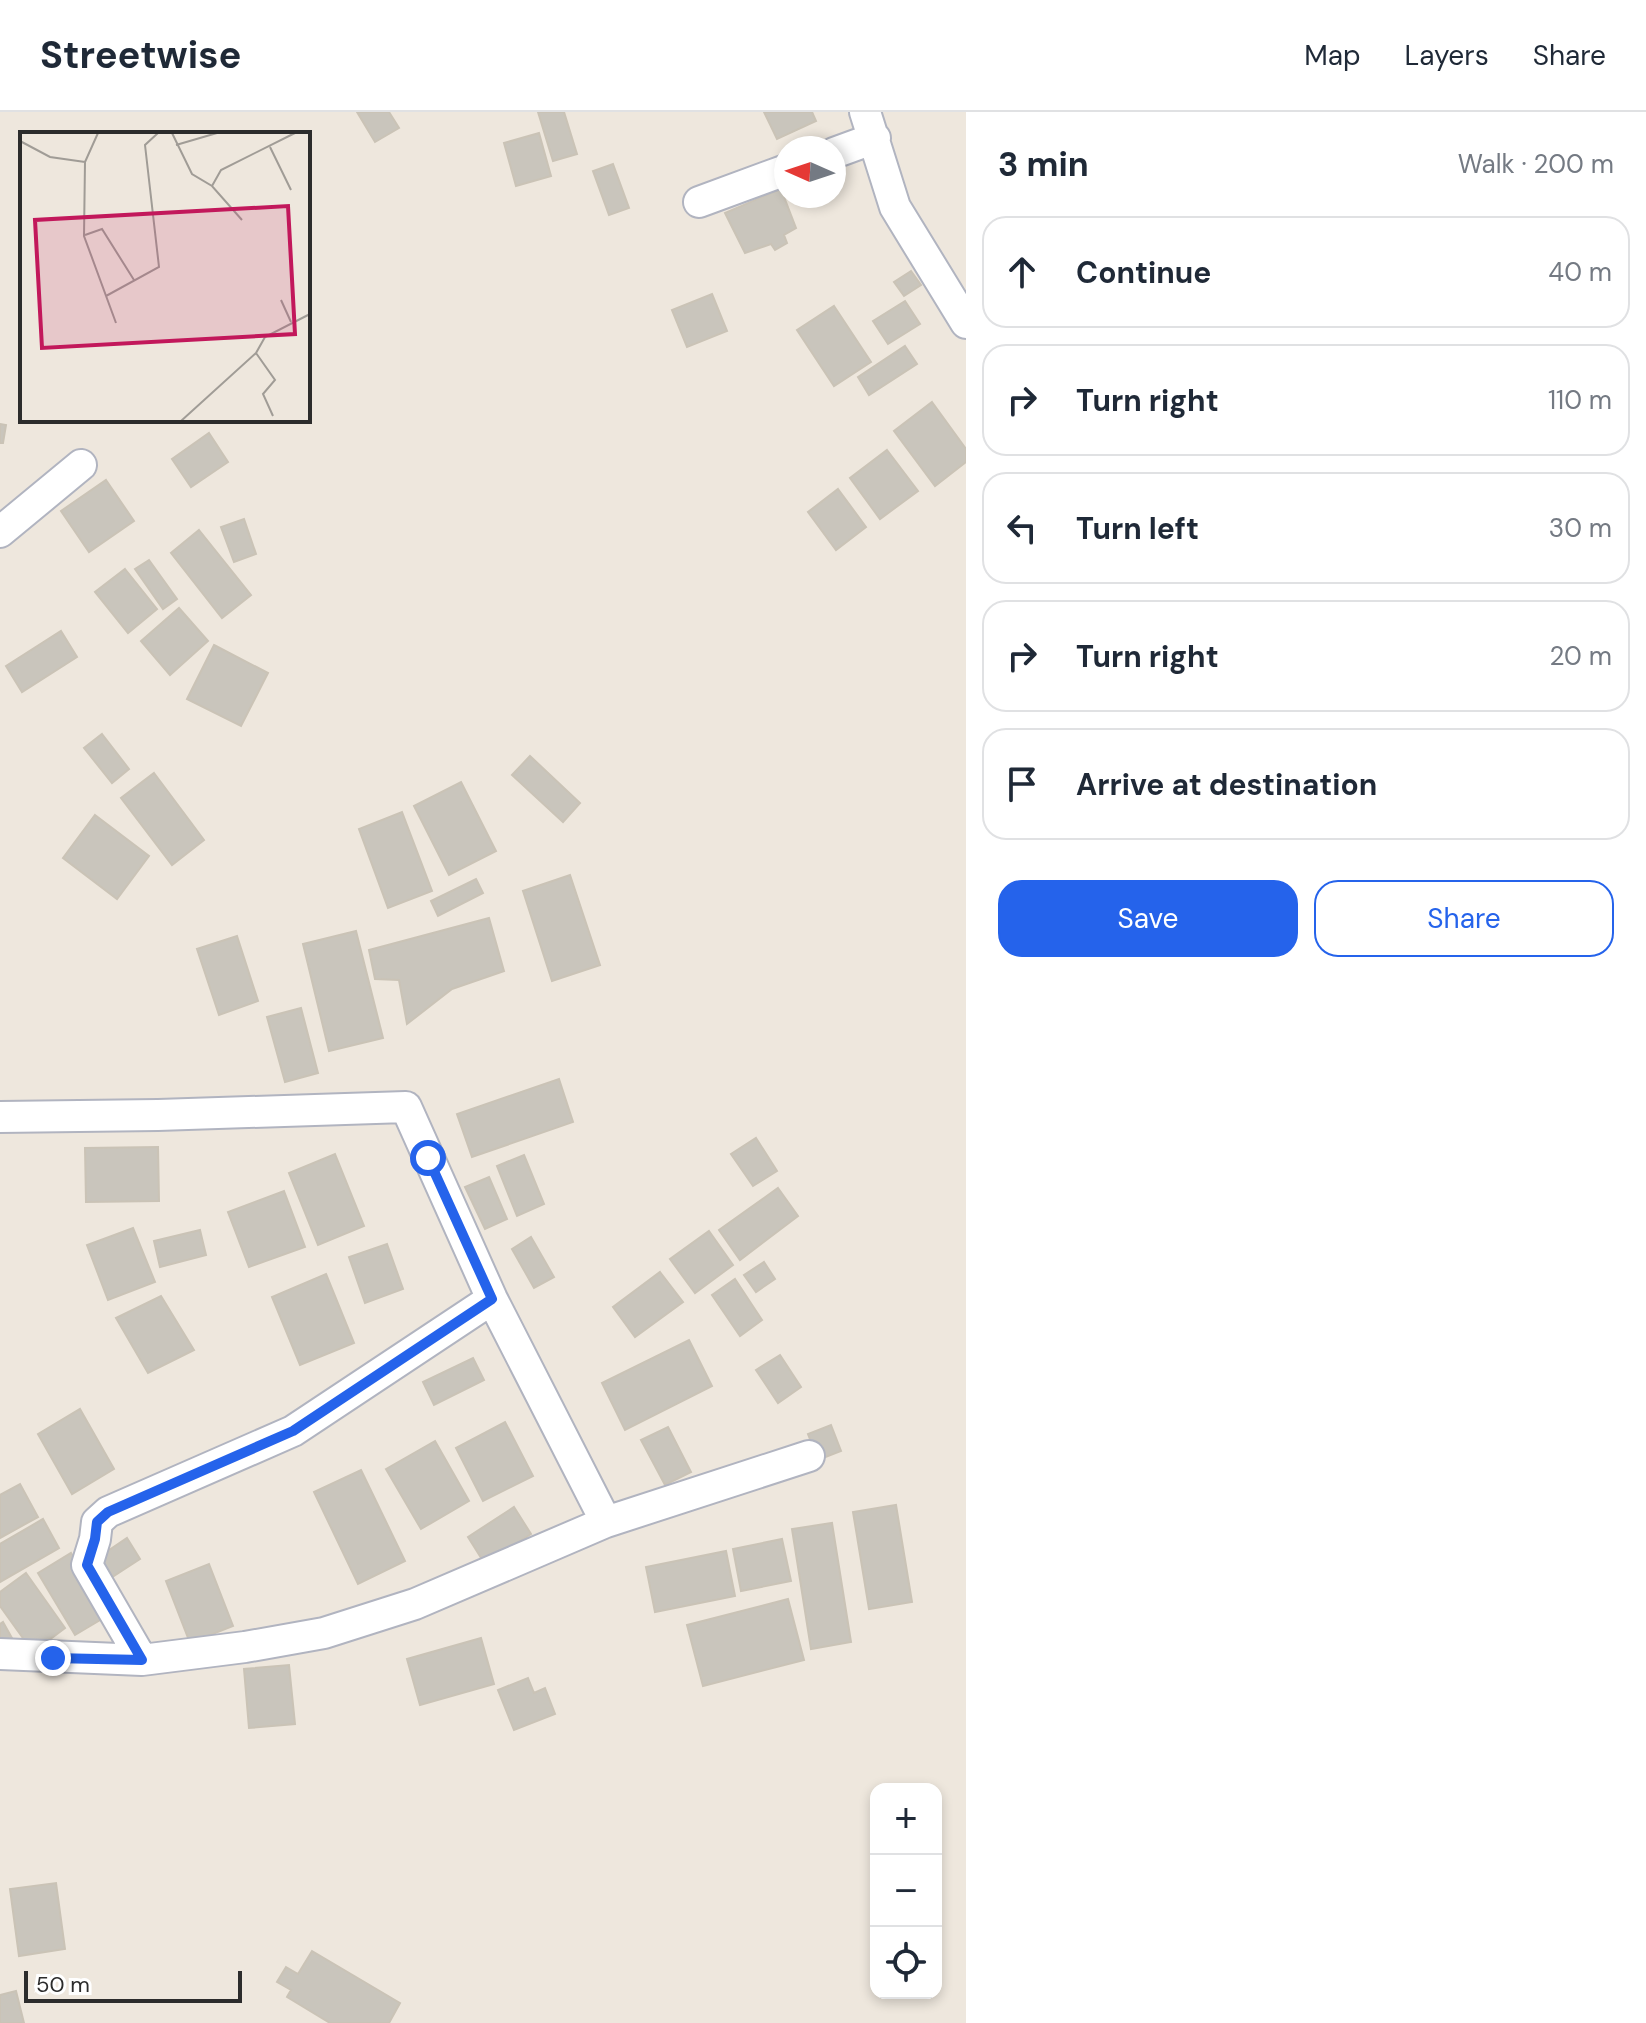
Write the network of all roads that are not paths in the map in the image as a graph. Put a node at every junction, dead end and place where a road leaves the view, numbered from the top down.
1 (870, 125) edge
2 (846, 144) edge
3 (774, 174) edge
4 (699, 202) dead end
5 (966, 323) edge
6 (81, 465) dead end
7 (0, 532) edge
8 (0, 1117) edge
9 (492, 1299) junction
10 (809, 1456) dead end
11 (606, 1522) junction
12 (0, 1654) edge
13 (142, 1660) junction

1 - 2 street
1 - 5 street
3 - 4 street
6 - 7 street
8 - 9 street
9 - 11 street
9 - 13 street
10 - 11 street
11 - 13 street
12 - 13 street

